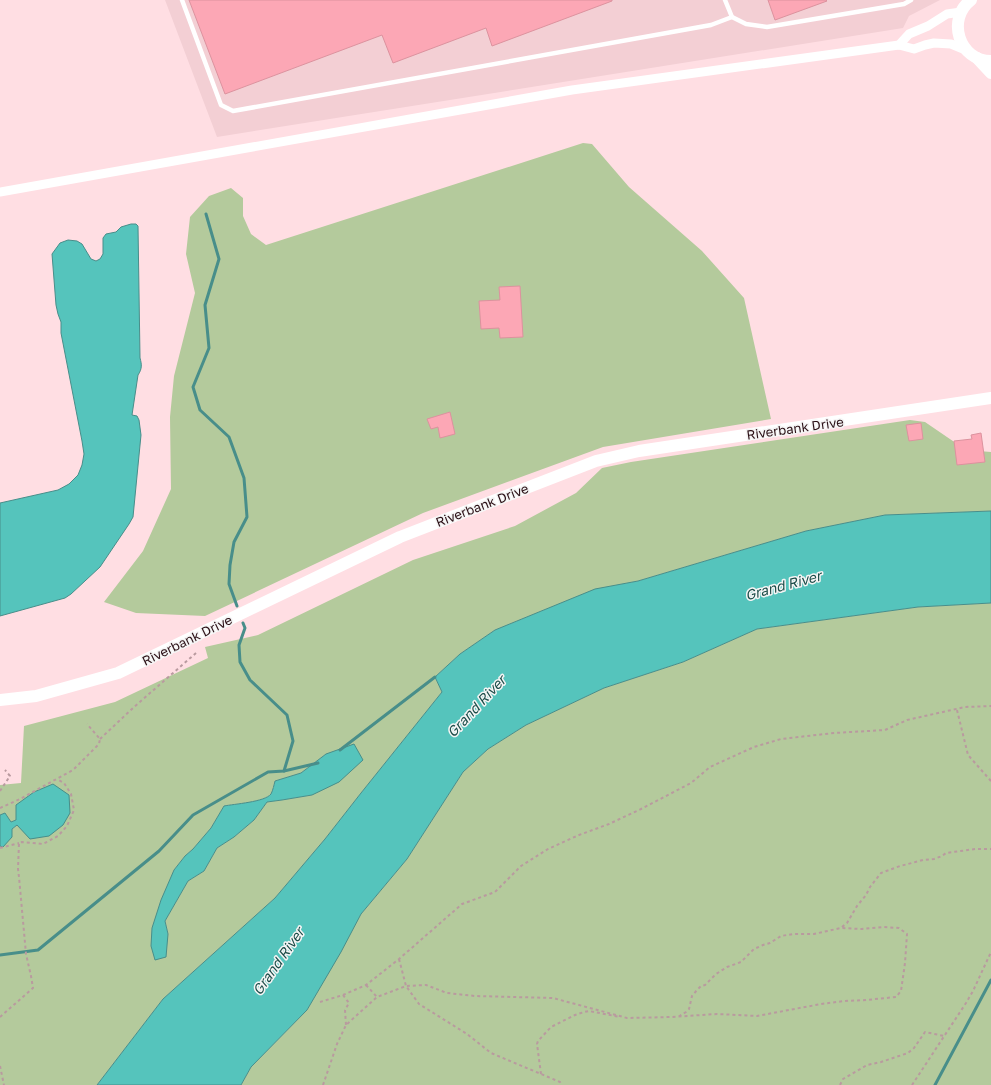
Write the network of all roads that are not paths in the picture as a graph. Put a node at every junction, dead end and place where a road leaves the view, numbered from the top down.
1 (182, 0) edge
2 (726, 0) edge
3 (912, 0) edge
4 (967, 4) edge
5 (732, 17) junction
6 (899, 44) junction
7 (973, 55) junction
8 (991, 61) edge
9 (991, 73) edge
10 (0, 192) edge
11 (991, 398) edge
12 (0, 700) edge

1 - 5 lane
2 - 5 lane
3 - 5 lane
4 - 6 street
4 - 7 street
6 - 7 street
6 - 10 street
7 - 8 street
7 - 9 street
11 - 12 street, Riverbank Drive

